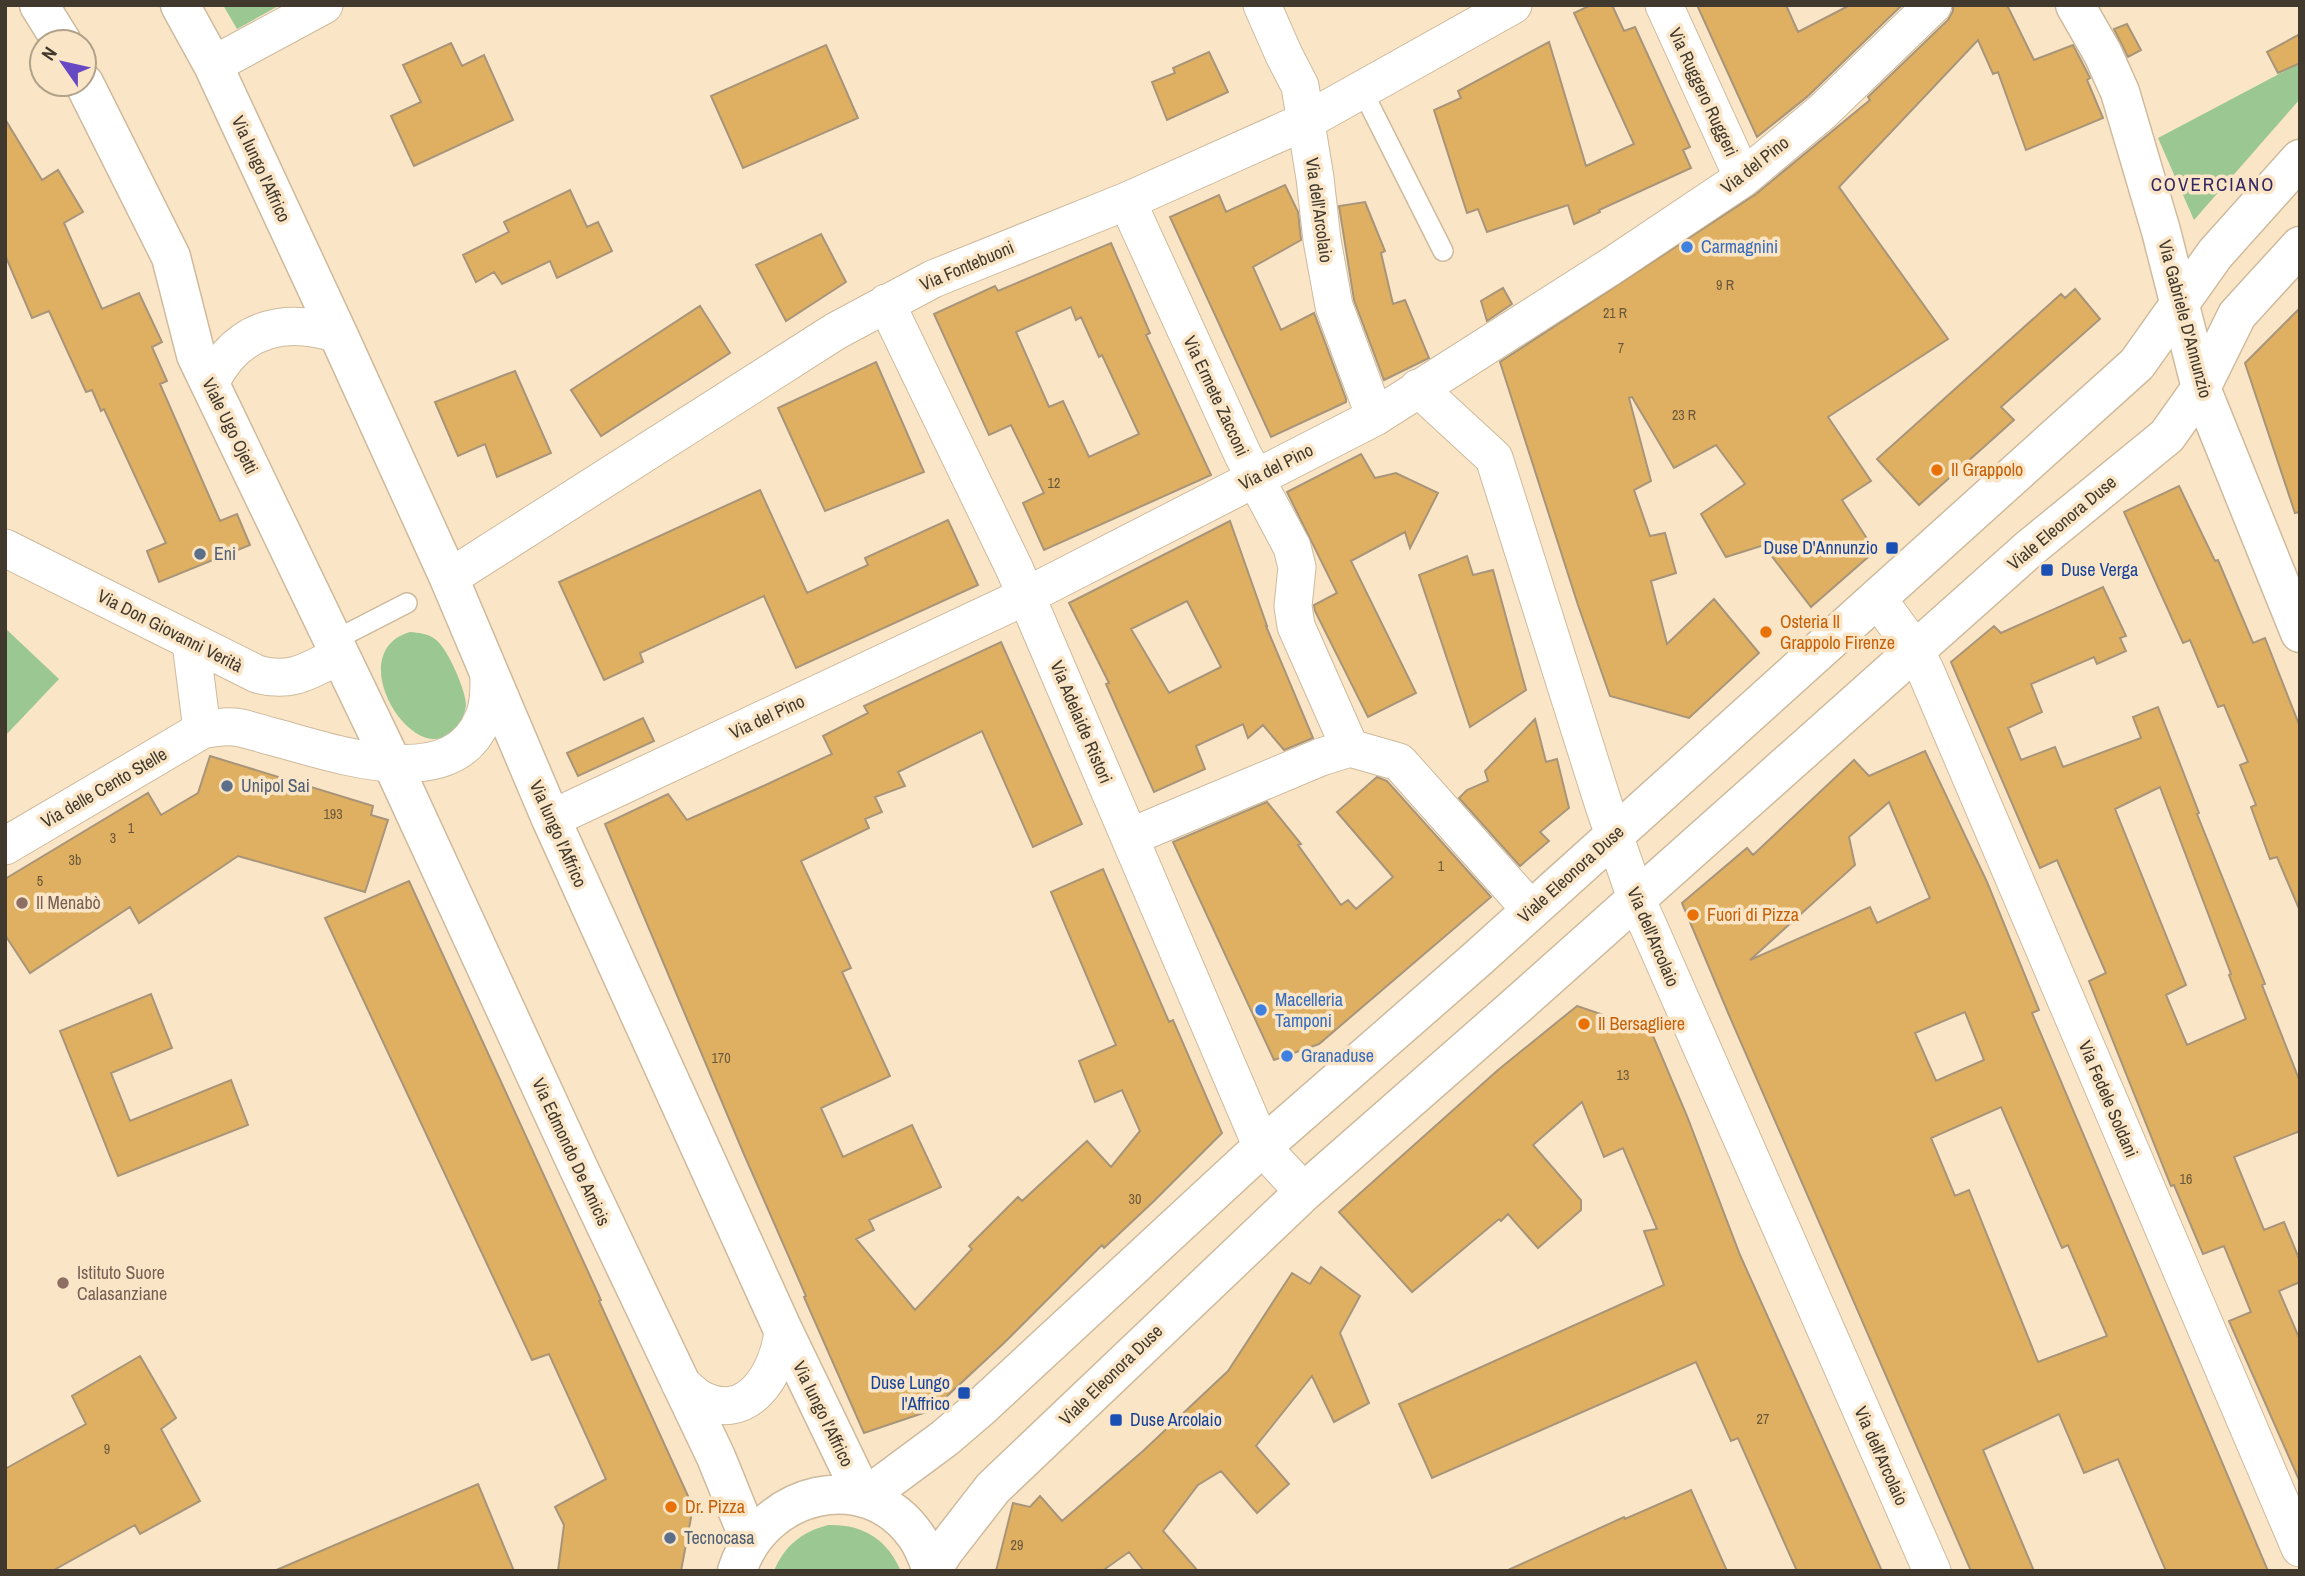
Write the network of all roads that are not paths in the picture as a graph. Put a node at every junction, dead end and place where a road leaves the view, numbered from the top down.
1 (39, 5) edge
2 (180, 5) edge
3 (324, 5) edge
4 (1262, 5) edge
5 (1513, 5) edge
6 (1664, 5) edge
7 (1933, 5) edge
8 (2075, 5) edge
9 (53, 28) edge
10 (213, 65) junction
11 (1362, 90) junction
12 (92, 98) edge
13 (1306, 121) junction
14 (2300, 159) edge
15 (1743, 178) junction
16 (1127, 201) junction
17 (2300, 246) edge
18 (1443, 251) dead end
19 (886, 303) junction
20 (2179, 305) junction
21 (338, 334) junction
22 (211, 386) junction
23 (1418, 388) junction
24 (2201, 388) junction
25 (1375, 417) junction
26 (1255, 477) junction
27 (5, 548) edge
28 (449, 578) junction
29 (1026, 596) junction
30 (1877, 598) junction
31 (407, 603) dead end
32 (2300, 633) edge
33 (191, 643) junction
34 (336, 648) junction
35 (1914, 650) junction
36 (489, 677) junction
37 (202, 730) junction
38 (1350, 748) junction
39 (392, 763) junction
40 (551, 819) junction
41 (1614, 835) junction
42 (1130, 837) junction
43 (5, 846) edge
44 (1636, 898) junction
45 (1531, 910) junction
46 (1262, 1147) junction
47 (1304, 1192) junction
48 (783, 1331) junction
49 (680, 1383) junction
50 (864, 1499) junction
51 (2300, 1548) edge
52 (744, 1556) edge
53 (932, 1570) edge
54 (1931, 1571) edge

1 - 9 main road
2 - 10 main road, Via lungo l'Affrico
3 - 10 street
4 - 13 street, Via dell'Arcolaio
5 - 11 street, Via Fontebuoni
6 - 15 street, Via Ruggero Ruggeri
7 - 15 street, Via del Pino
8 - 20 main road, Via Gabriele D'Annunzio
10 - 21 main road, Via lungo l'Affrico
11 - 13 street, Via Fontebuoni
11 - 18 lane
12 - 22 main road, Viale Ugo Ojetti
13 - 16 street, Via Fontebuoni
13 - 25 street, Via dell'Arcolaio
14 - 20 main road, Viale Eleonora Duse
15 - 23 street, Via del Pino
16 - 19 street, Via Fontebuoni
16 - 26 street, Via Ermete Zacconi
17 - 24 main road, Viale Eleonora Duse
19 - 28 street, Via Fontebuoni
19 - 29 street, Via Adelaide Ristori
20 - 24 main road, Via Gabriele D'Annunzio
20 - 30 main road, Viale Eleonora Duse
21 - 22 street
21 - 28 main road, Via lungo l'Affrico
22 - 34 main road, Viale Ugo Ojetti
23 - 25 street, Via del Pino
23 - 41 street, Via dell'Arcolaio
24 - 32 main road, Via Gabriele D'Annunzio
24 - 35 main road, Viale Eleonora Duse
25 - 26 street, Via del Pino
26 - 29 street, Via del Pino
26 - 38 street, Via Ermete Zacconi
27 - 33 street, Via Don Giovanni Verità
28 - 36 main road, Via lungo l'Affrico
29 - 40 street, Via del Pino
29 - 42 street, Via Adelaide Ristori
30 - 35 street
30 - 41 main road, Viale Eleonora Duse
31 - 34 lane
33 - 34 street, Via Don Giovanni Verità
33 - 37 street
34 - 39 main road, Viale Ugo Ojetti
35 - 44 main road, Viale Eleonora Duse
35 - 51 street, Via Fedele Soldani
36 - 39 street
36 - 40 main road, Via lungo l'Affrico
37 - 39 street, Via delle Cento Stelle
37 - 43 street, Via delle Cento Stelle
38 - 42 street
38 - 45 street
39 - 49 main road, Via Edmondo De Amicis
40 - 48 main road, Via lungo l'Affrico
41 - 44 street, Via dell'Arcolaio
41 - 45 main road, Viale Eleonora Duse
42 - 46 street, Via Adelaide Ristori
44 - 47 main road, Viale Eleonora Duse
44 - 54 street, Via dell'Arcolaio
45 - 46 main road, Viale Eleonora Duse
46 - 47 street
46 - 50 main road, Viale Eleonora Duse
47 - 53 main road, Viale Eleonora Duse
48 - 49 street, Via lungo l'Affrico
48 - 50 main road, Via lungo l'Affrico
49 - 52 main road, Via Edmondo De Amicis
50 - 52 main road, Via lungo l'Affrico
50 - 53 main road, Via lungo l'Affrico

